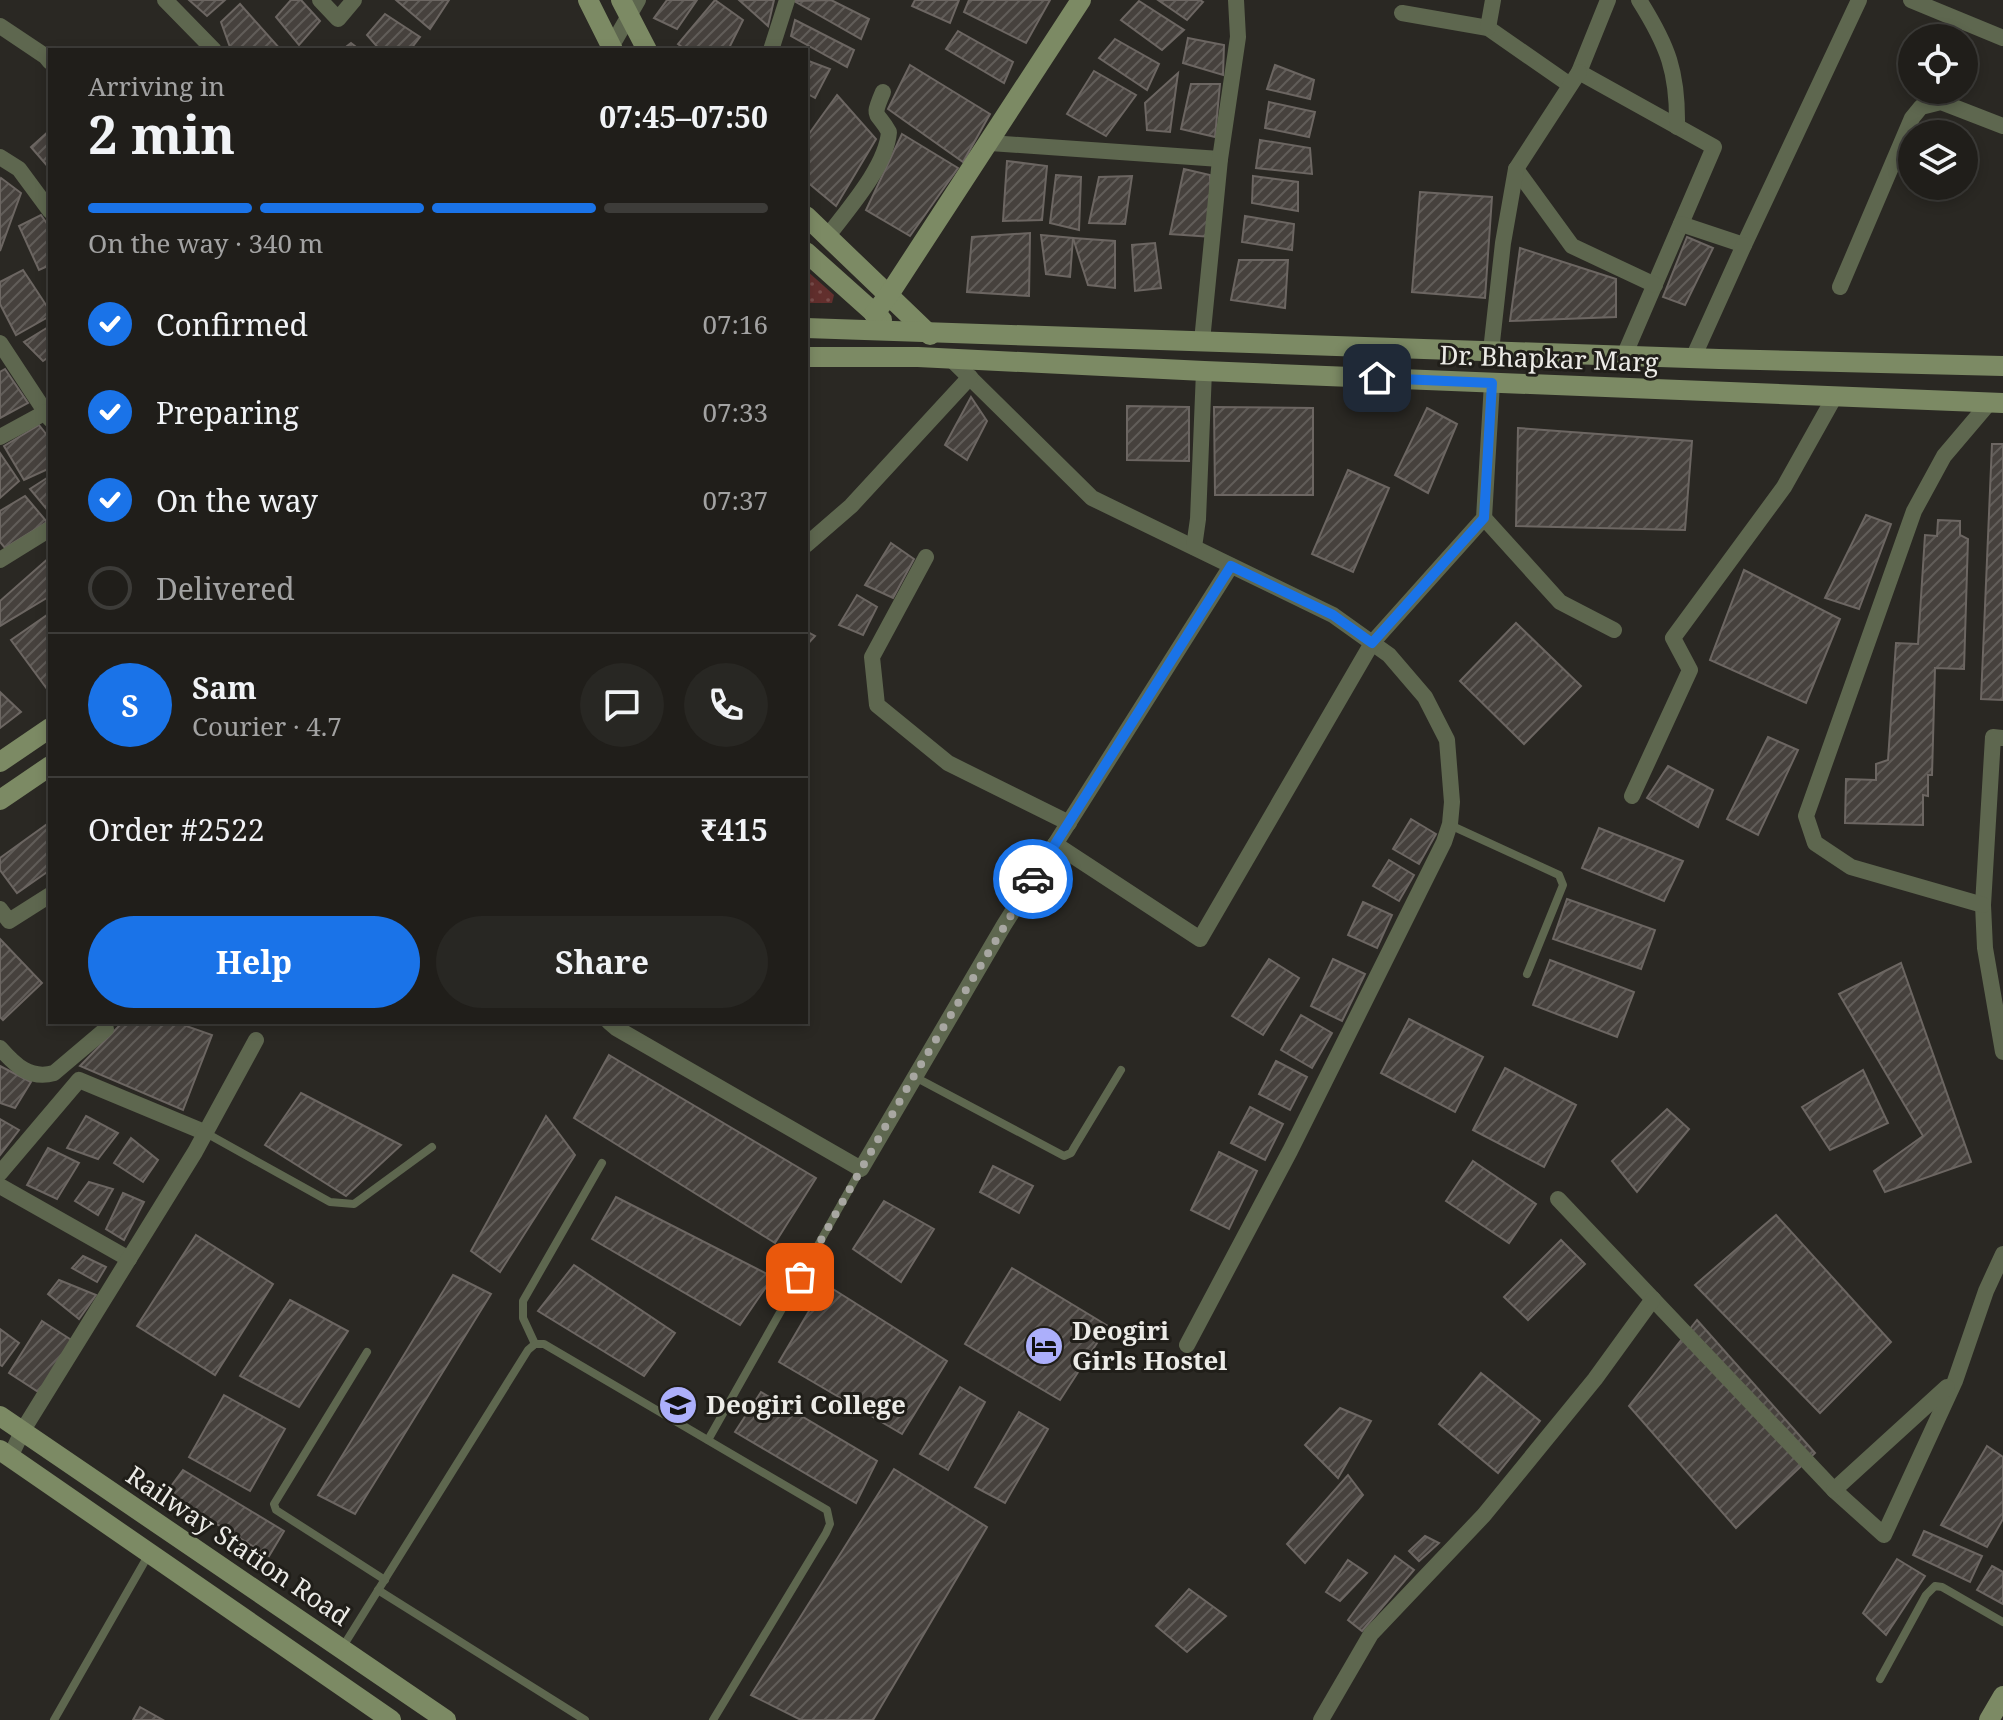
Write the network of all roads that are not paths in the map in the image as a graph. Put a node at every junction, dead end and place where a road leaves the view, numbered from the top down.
1 (165, 0) edge
2 (320, 0) edge
3 (354, 0) edge
4 (588, 0) edge
5 (787, 0) edge
6 (1081, 0) edge
7 (1236, 0) edge
8 (1493, 0) edge
9 (1608, 0) edge
10 (1639, 0) edge
11 (1859, 0) edge
12 (1911, 0) edge
13 (629, 5) edge
14 (1402, 13) dead end
15 (0, 26) edge
16 (1488, 28) junction
17 (2003, 38) edge
18 (212, 48) edge
19 (612, 48) edge
20 (612, 48) edge
21 (646, 48) edge
22 (772, 48) edge
23 (48, 60) edge
24 (1574, 79) junction
25 (883, 92) dead end
26 (2003, 126) edge
27 (1677, 127) junction
28 (990, 143) junction
29 (0, 157) edge
30 (1220, 159) junction
31 (1516, 169) junction
32 (48, 208) edge
33 (808, 218) edge
34 (1681, 224) junction
35 (827, 237) junction
36 (1744, 245) junction
37 (808, 254) edge
38 (1655, 285) junction
39 (1840, 287) dead end
40 (888, 296) junction
41 (874, 314) junction
42 (808, 328) edge
43 (895, 331) junction
44 (927, 332) junction
45 (1202, 341) junction
46 (0, 343) edge
47 (1491, 351) junction
48 (1624, 356) junction
49 (808, 357) edge
50 (918, 357) junction
51 (1693, 358) junction
52 (951, 359) junction
53 (2003, 366) edge
54 (1204, 371) junction
55 (970, 377) junction
56 (1492, 383) junction
57 (1835, 396) junction
58 (1996, 403) edge
59 (48, 416) edge
60 (0, 437) edge
61 (1484, 518) junction
62 (48, 530) edge
63 (808, 543) edge
64 (1194, 547) junction
65 (926, 557) dead end
66 (0, 560) edge
67 (1231, 566) junction
68 (1614, 630) dead end
69 (1372, 643) junction
70 (48, 729) edge
71 (2003, 738) edge
72 (0, 762) edge
73 (48, 767) edge
74 (1632, 796) dead end
75 (0, 800) edge
76 (1069, 823) junction
77 (1450, 824) junction
78 (1055, 844) junction
79 (48, 896) edge
80 (1983, 905) junction
81 (0, 909) edge
82 (1527, 974) dead end
83 (611, 1024) edge
84 (106, 1029) dead end
85 (256, 1040) dead end
86 (0, 1048) edge
87 (2003, 1052) edge
88 (1121, 1070) dead end
89 (914, 1076) junction
90 (204, 1132) junction
91 (432, 1147) dead end
92 (602, 1163) dead end
93 (861, 1169) junction
94 (0, 1173) edge
95 (0, 1186) edge
96 (1558, 1199) dead end
97 (2003, 1254) edge
98 (129, 1259) junction
99 (1653, 1299) junction
100 (535, 1344) junction
101 (1187, 1345) dead end
102 (367, 1352) dead end
103 (1955, 1381) junction
104 (0, 1416) edge
105 (23, 1430) junction
106 (708, 1440) junction
107 (5, 1453) edge
108 (1834, 1490) junction
109 (150, 1553) junction
110 (385, 1580) junction
111 (378, 1590) junction
112 (2003, 1622) edge
113 (342, 1648) junction
114 (1880, 1679) dead end
115 (2003, 1696) edge
116 (54, 1720) edge
117 (391, 1720) edge
118 (446, 1720) edge
119 (585, 1720) edge
120 (713, 1720) edge
121 (1321, 1720) edge
122 (1989, 1720) edge

1 - 18 street
2 - 3 street
4 - 19 main road
5 - 22 street
6 - 28 main road
7 - 30 street
8 - 16 street
9 - 24 street
10 - 27 street
11 - 36 street
12 - 17 street
13 - 20 street
13 - 21 main road
14 - 16 street
15 - 23 street
16 - 24 street
24 - 27 street
24 - 31 street
25 - 35 street
26 - 39 street
27 - 34 street
28 - 30 street
28 - 40 main road
29 - 32 street
30 - 45 street
31 - 38 street
31 - 47 street
33 - 35 main road
34 - 36 street
34 - 38 street
35 - 40 main road
36 - 51 street
37 - 41 main road
38 - 48 street
40 - 41 main road
40 - 44 main road
41 - 43 main road
42 - 43 main road, Dr. Bhapkar Marg
43 - 44 main road, Dr. Bhapkar Marg
43 - 50 main road
44 - 45 main road, Dr. Bhapkar Marg
44 - 52 main road
45 - 47 main road, Dr. Bhapkar Marg
46 - 59 street
47 - 48 main road, Dr. Bhapkar Marg
48 - 51 main road, Dr. Bhapkar Marg
49 - 50 main road, Dr. Bhapkar Marg
50 - 52 main road, Dr. Bhapkar Marg
51 - 53 main road, Dr. Bhapkar Marg
52 - 54 main road, Dr. Bhapkar Marg
52 - 55 street
54 - 56 main road, Dr. Bhapkar Marg
54 - 64 street
55 - 63 street
55 - 64 street
56 - 57 main road, Dr. Bhapkar Marg
56 - 61 street
57 - 58 main road, Dr. Bhapkar Marg
57 - 74 street
58 - 80 street
59 - 60 street
61 - 68 street
61 - 69 street
62 - 66 street
64 - 67 street
65 - 76 street
67 - 69 street
67 - 76 street
69 - 77 street
69 - 78 street
70 - 72 main road
71 - 80 street
73 - 75 main road
76 - 78 street
77 - 82 lane
77 - 101 street
78 - 89 street
79 - 81 street
80 - 87 street
83 - 93 street
84 - 86 street
85 - 90 street
88 - 89 lane
89 - 93 street
90 - 91 lane
90 - 94 street
90 - 98 street
92 - 100 lane
93 - 106 lane
95 - 98 street
96 - 99 street
97 - 103 street
98 - 105 street
99 - 108 street
99 - 121 street
100 - 106 lane
100 - 110 lane
102 - 110 lane
103 - 108 street
103 - 108 street
104 - 105 main road, Railway Station Road
105 - 107 street
105 - 113 main road, Railway Station Road
106 - 120 lane
107 - 109 main road
109 - 116 lane
109 - 117 main road
110 - 111 lane
111 - 113 lane
111 - 119 lane
112 - 114 lane
113 - 118 main road, Railway Station Road
115 - 122 main road

